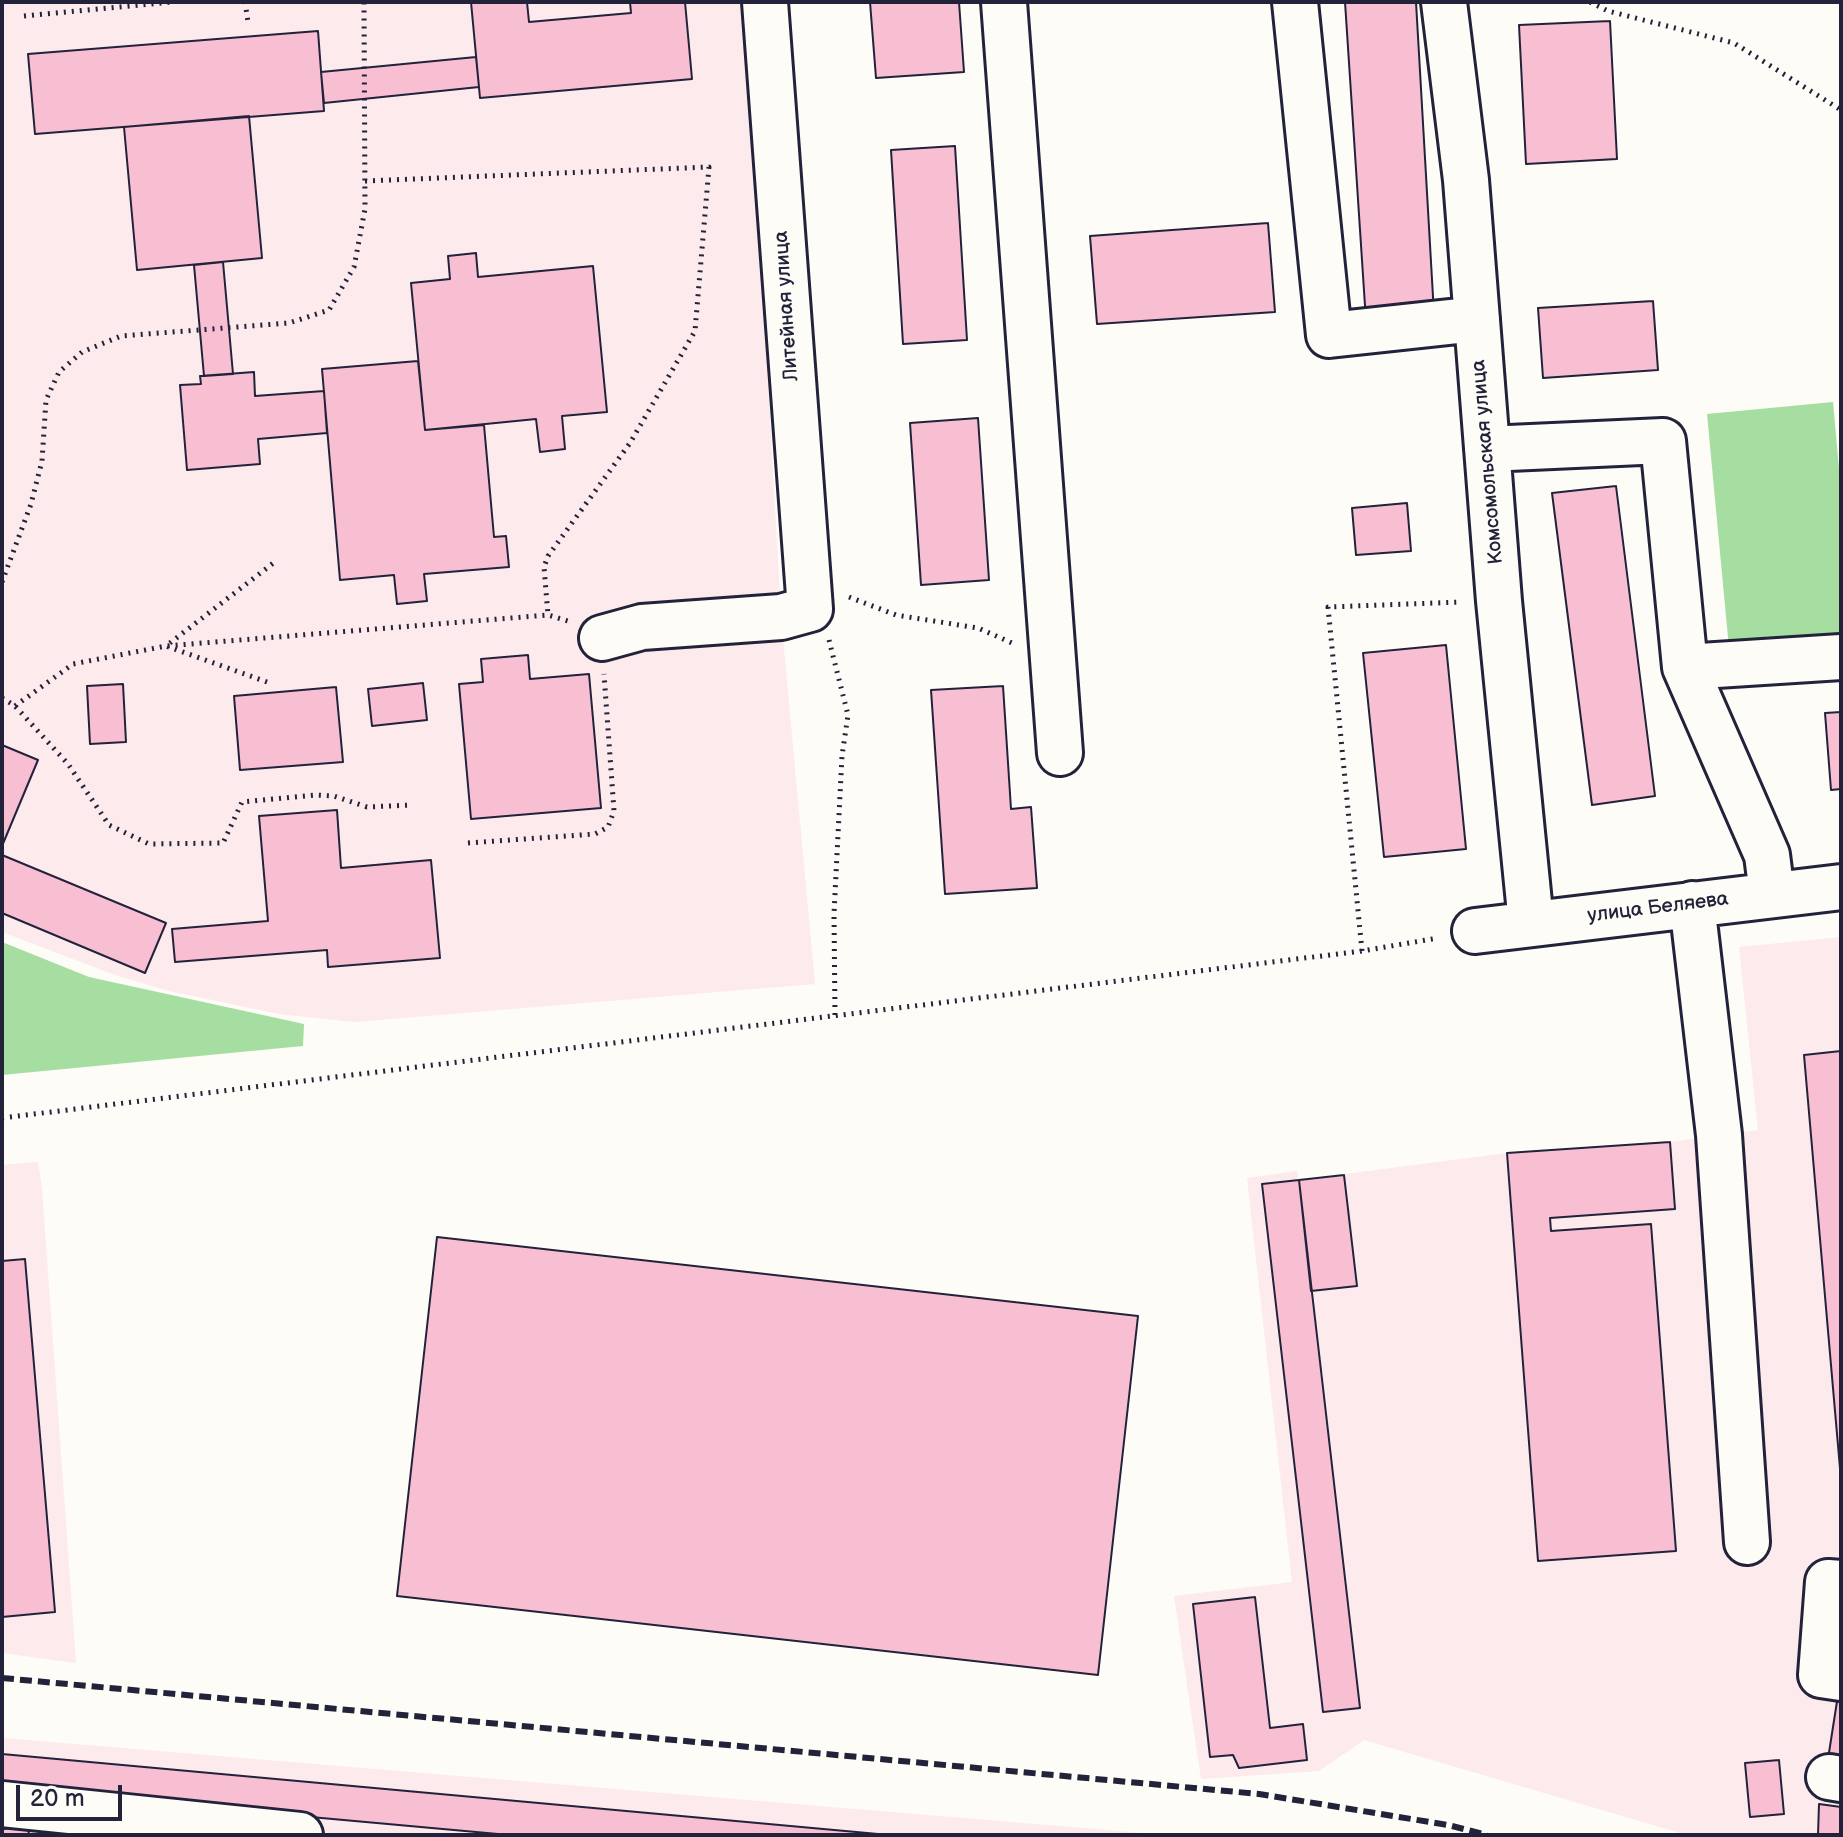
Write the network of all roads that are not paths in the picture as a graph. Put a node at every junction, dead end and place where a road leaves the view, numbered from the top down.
1 (765, 2) edge
2 (1004, 2) edge
3 (1295, 2) edge
4 (1444, 2) edge
5 (1477, 319) junction
6 (1487, 449) junction
7 (602, 638) road end
8 (1841, 657) edge
9 (1685, 667) junction
10 (1060, 753) dead end
11 (1841, 887) edge
12 (1772, 894) junction
13 (1692, 904) junction
14 (1531, 923) junction
15 (1475, 931) road end
16 (1747, 1542) dead end
17 (1841, 1583) edge
18 (1841, 1678) edge
19 (31, 1815) edge
20 (148, 1826) edge
21 (300, 1835) edge

1 - 7 street, Литейная улица
2 - 10 street
3 - 5 street
4 - 5 street, Комсомольская улица
5 - 6 street, Комсомольская улица
6 - 9 street
6 - 14 street, Комсомольская улица
8 - 9 street
9 - 12 street
11 - 12 street, улица Беляева
12 - 13 street, улица Беляева
13 - 14 street, улица Беляева
13 - 16 street
14 - 15 street, улица Беляева
17 - 18 street
19 - 20 street
20 - 21 street

